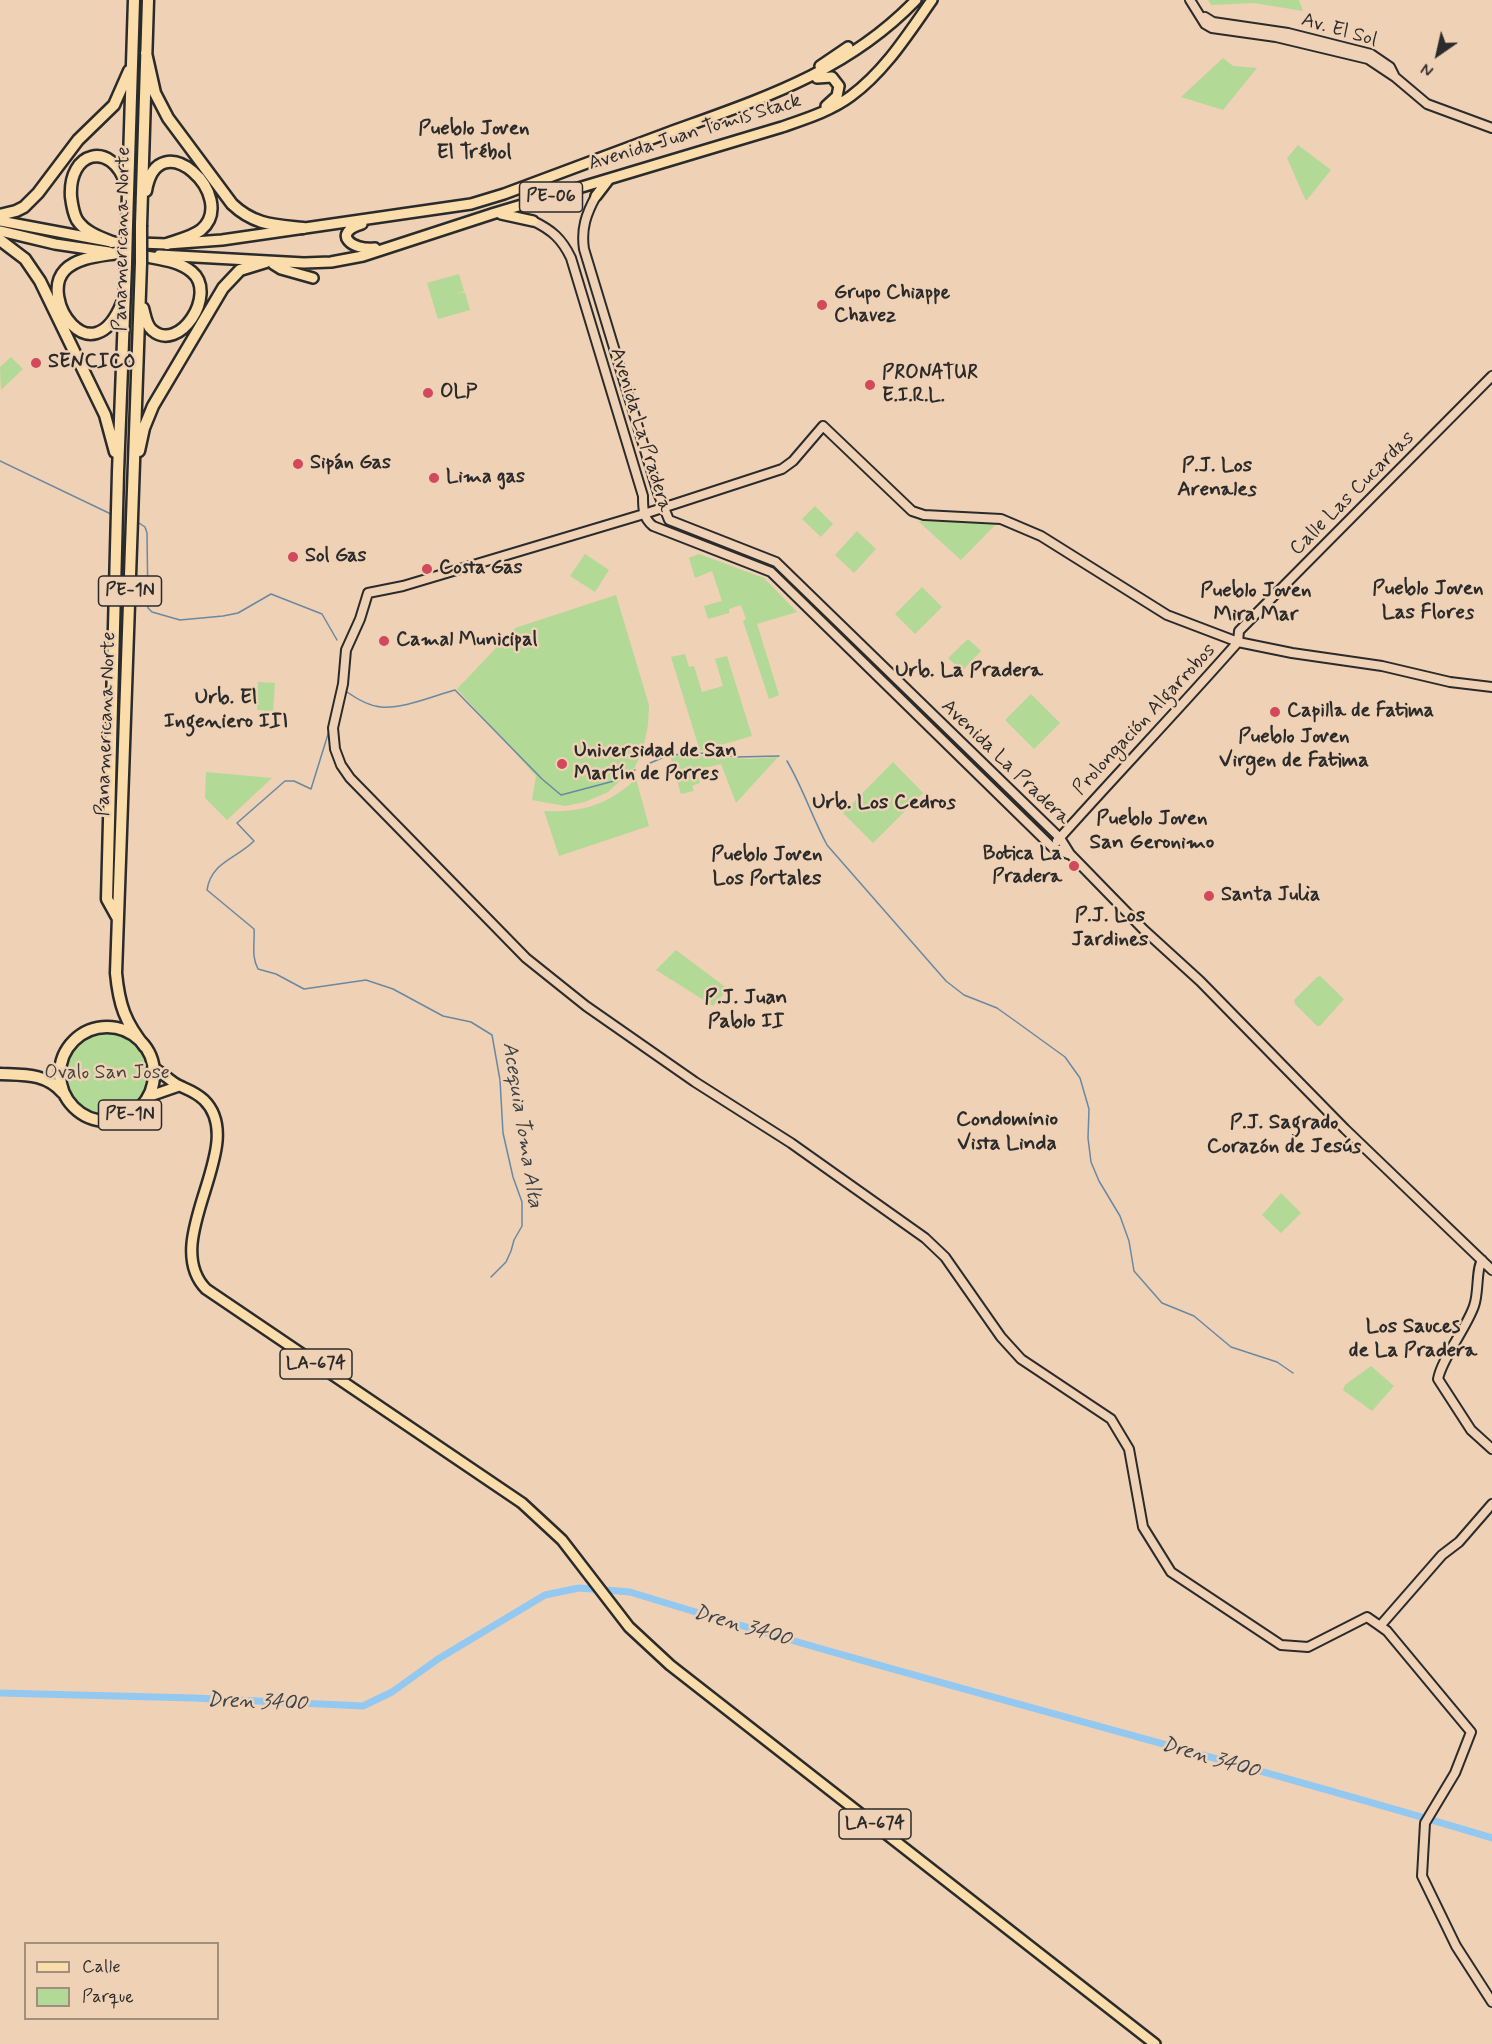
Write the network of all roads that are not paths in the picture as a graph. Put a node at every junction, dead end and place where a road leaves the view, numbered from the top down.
1 (134, 0) edge
2 (148, 0) edge
3 (916, 0) edge
4 (932, 0) edge
5 (1190, 0) edge
6 (1196, 0) edge
7 (848, 47) dead end
8 (146, 53) junction
9 (132, 66) junction
10 (1395, 77) junction
11 (792, 85) junction
12 (817, 114) junction
13 (1492, 128) edge
14 (609, 179) junction
15 (128, 191) junction
16 (596, 196) joint
17 (141, 209) junction
18 (495, 213) junction
19 (0, 215) edge
20 (385, 218) junction
21 (0, 221) edge
22 (533, 221) joint
23 (303, 228) junction
24 (0, 231) edge
25 (0, 240) edge
26 (112, 242) junction
27 (167, 244) junction
28 (401, 245) junction
29 (117, 253) junction
30 (138, 258) junction
31 (268, 262) junction
32 (313, 278) dead end
33 (124, 298) junction
34 (140, 299) junction
35 (1492, 376) edge
36 (649, 464) junction
37 (635, 468) junction
38 (118, 472) junction
39 (133, 477) junction
40 (663, 507) junction
41 (644, 514) junction
42 (669, 520) junction
43 (663, 530) junction
44 (1238, 642) junction
45 (1492, 687) edge
46 (1060, 838) junction
47 (1052, 847) junction
48 (1070, 854) junction
49 (118, 918) junction
50 (145, 1047) junction
51 (153, 1068) junction
52 (0, 1074) edge
53 (179, 1086) junction
54 (64, 1094) junction
55 (143, 1104) junction
56 (1482, 1260) junction
57 (1492, 1270) edge
58 (1492, 1449) edge
59 (1492, 1504) edge
60 (1380, 1626) junction
61 (1492, 2002) edge
62 (1155, 2044) edge

1 - 9 highway, Panamericana Norte / PE-1N
2 - 8 highway, Panamericana Norte / PE-1N
3 - 11 main road, Avenida Juan Tomis Stack / PE-06
4 - 12 main road, Avenida Juan Tomis Stack / PE-06
5 - 10 street, Av. El Sol
6 - 10 street, Av. El Sol
7 - 11 main road
8 - 17 highway, Panamericana Norte / PE-1N
8 - 23 highway
9 - 15 highway, Panamericana Norte / PE-1N
9 - 19 highway
10 - 13 street
11 - 12 main road
11 - 20 main road, Avenida Juan Tomis Stack / PE-06
12 - 14 main road, Avenida Juan Tomis Stack / PE-06
14 - 16 main road, PE-06
14 - 18 main road, Avenida Juan Tomis Stack / PE-06
15 - 26 highway
15 - 33 highway, Panamericana Norte / PE-1N, bridge
16 - 36 street, Avenida La Pradera
17 - 27 highway
17 - 30 highway, Panamericana Norte / PE-1N, bridge
18 - 22 main road, PE-06
18 - 28 main road, Avenida Juan Tomis Stack / PE-06
20 - 23 main road, Avenida Juan Tomis Stack / PE-06
20 - 28 main road
21 - 26 main road, Avenida Juan Tomis Stack
22 - 37 street, Avenida La Pradera
23 - 27 main road, Avenida Juan Tomis Stack / PE-06
24 - 29 main road, Avenida Juan Tomis Stack
25 - 38 highway
26 - 27 main road, Avenida Juan Tomis Stack / PE-06
28 - 31 main road, Avenida Juan Tomis Stack / PE-06
29 - 30 main road, Avenida Juan Tomis Stack / PE-06
29 - 33 highway
30 - 31 main road, Avenida Juan Tomis Stack / PE-06
30 - 34 highway, Panamericana Norte / PE-1N
30 - 34 highway
31 - 32 main road
31 - 39 highway
33 - 38 highway, Panamericana Norte / PE-1N
34 - 39 highway, Panamericana Norte / PE-1N
35 - 44 street, Calle Las Cucardas
36 - 37 street
36 - 40 street, Avenida La Pradera
37 - 41 street, Avenida La Pradera
38 - 49 highway, Panamericana Norte / PE-1N
39 - 49 highway, Panamericana Norte / PE-1N
40 - 41 street
40 - 42 street, Avenida La Pradera
40 - 44 street
41 - 43 street, Avenida La Pradera
41 - 60 street
42 - 43 street
42 - 46 street, Avenida La Pradera
43 - 47 street, Avenida La Pradera
44 - 45 street
44 - 46 street, Prolongación Algarrobos
46 - 47 street, Prolongación Algarrobos
46 - 48 street, Avenida La Pradera
47 - 48 street, Avenida La Pradera
48 - 56 street, Avenida La Pradera
49 - 50 highway, Panamericana Norte / PE-1N
50 - 51 highway, PE-1N
50 - 54 highway
51 - 53 main road, LA-674
51 - 55 highway, PE-1N
52 - 54 highway, PE-1N
53 - 55 main road
53 - 62 main road, LA-674
54 - 55 highway, PE-1N
56 - 57 street, Avenida La Pradera
56 - 58 street
59 - 60 street
60 - 61 street

